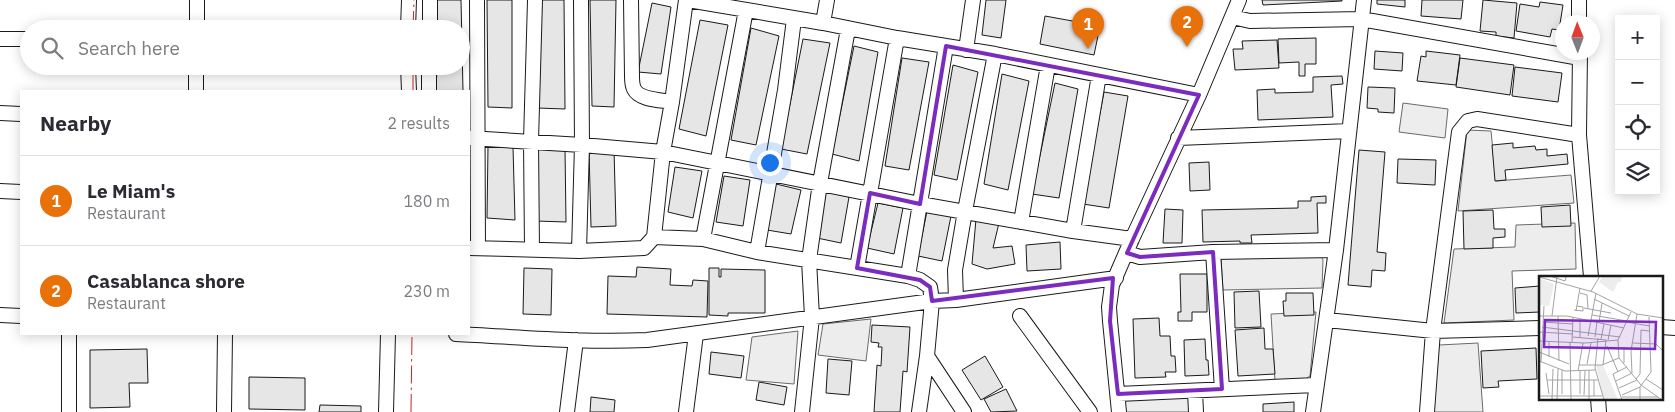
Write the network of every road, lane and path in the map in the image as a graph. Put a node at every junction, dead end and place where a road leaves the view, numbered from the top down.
1 (198, 0) edge
2 (409, 0) edge
3 (430, 0) edge
4 (477, 0) edge
5 (535, 0) edge
6 (582, 0) edge
7 (631, 0) edge
8 (687, 0) edge
9 (827, 0) edge
10 (973, 0) edge
11 (1238, 0) edge
12 (1364, 0) edge
13 (1579, 0) edge
14 (746, 10) junction
15 (1579, 15) edge
16 (1232, 16) junction
17 (794, 19) junction
18 (1361, 19) junction
19 (197, 20) edge
20 (408, 20) edge
21 (430, 20) edge
22 (823, 23) junction
23 (848, 29) junction
24 (897, 38) junction
25 (0, 39) edge
26 (20, 39) edge
27 (946, 46) junction
28 (966, 50) junction
29 (1555, 51) edge
30 (995, 54) junction
31 (1580, 60) edge
32 (1048, 65) junction
33 (196, 75) edge
34 (408, 75) edge
35 (429, 75) edge
36 (1099, 75) junction
37 (196, 90) edge
38 (409, 90) edge
39 (429, 90) edge
40 (1199, 95) junction
41 (672, 102) junction
42 (0, 113) edge
43 (20, 114) edge
44 (1348, 131) junction
45 (1579, 135) junction
46 (473, 138) edge
47 (1178, 138) junction
48 (531, 141) junction
49 (582, 145) junction
50 (663, 152) junction
51 (718, 164) junction
52 (769, 174) junction
53 (820, 183) junction
54 (0, 191) edge
55 (20, 192) edge
56 (870, 193) junction
57 (920, 204) junction
58 (965, 211) junction
59 (1021, 222) junction
60 (1073, 231) junction
61 (654, 237) junction
62 (1132, 239) junction
63 (703, 240) junction
64 (473, 248) edge
65 (532, 250) junction
66 (1336, 250) junction
67 (579, 251) junction
68 (757, 252) junction
69 (1212, 252) junction
70 (1127, 253) junction
71 (809, 260) junction
72 (857, 268) junction
73 (908, 276) junction
74 (1591, 276) edge
75 (1116, 278) junction
76 (956, 300) junction
77 (932, 301) junction
78 (0, 315) edge
79 (20, 316) edge
80 (1020, 316) dead end
81 (812, 317) junction
82 (1326, 320) junction
83 (1662, 327) edge
84 (1539, 328) edge
85 (1675, 328) edge
86 (1433, 331) junction
87 (696, 334) junction
88 (69, 335) edge
89 (225, 335) edge
90 (388, 335) edge
91 (470, 335) edge
92 (576, 340) junction
93 (927, 356) junction
94 (1316, 384) junction
95 (1222, 389) junction
96 (1195, 390) junction
97 (1118, 394) junction
98 (69, 412) edge
99 (224, 412) edge
100 (386, 412) edge
101 (567, 412) edge
102 (686, 412) edge
103 (802, 412) edge
104 (919, 412) edge
105 (964, 412) edge
106 (1090, 412) edge
107 (1119, 412) edge
108 (1196, 412) edge
109 (1313, 412) edge
110 (1427, 412) edge

1 - 19 street
2 - 20 street
3 - 21 street
4 - 46 street
5 - 48 street
6 - 49 street
7 - 41 street
8 - 14 street
8 - 41 street
9 - 22 street
10 - 28 street
11 - 16 street
12 - 18 street
13 - 15 street
14 - 17 street
14 - 51 street
16 - 18 street
16 - 40 street
17 - 22 street
17 - 52 street
18 - 29 street
18 - 44 street
22 - 23 street
23 - 24 street
23 - 53 street
24 - 27 street
24 - 56 street
25 - 26 street
27 - 28 street
27 - 57 street
28 - 30 street
30 - 32 street
30 - 58 street
31 - 45 street
32 - 36 street
32 - 59 street
33 - 37 street
34 - 38 street
35 - 39 street
36 - 40 street
36 - 60 street
40 - 47 street
41 - 50 street
42 - 43 street
44 - 47 street
44 - 66 street
45 - 74 street
45 - 86 street
46 - 48 street
46 - 64 street
47 - 62 street
48 - 49 street
48 - 65 street
49 - 50 street
49 - 67 street
50 - 51 street
50 - 61 street
51 - 52 street
51 - 63 street
52 - 53 street
52 - 68 street
53 - 56 street
53 - 71 street
54 - 55 street
56 - 57 street
56 - 72 street
57 - 58 street
57 - 73 street
58 - 59 street
58 - 76 street
59 - 60 street
60 - 62 street
61 - 63 street
61 - 67 street
62 - 70 street
63 - 68 street
64 - 65 street
65 - 67 street
66 - 69 street
66 - 82 street
68 - 71 street
69 - 70 street
69 - 95 street
70 - 75 street
71 - 72 street
71 - 81 street
72 - 73 street
73 - 77 street
75 - 76 street
75 - 97 street
76 - 77 street
77 - 81 street
77 - 93 street
78 - 79 street
80 - 106 street
81 - 87 street
81 - 103 street
82 - 86 street
82 - 94 street
83 - 85 street
84 - 86 street
86 - 110 street
87 - 92 street
87 - 102 street
88 - 98 street
89 - 99 street
90 - 100 street
91 - 92 street
92 - 101 street
93 - 104 street
93 - 105 street
94 - 95 street
94 - 109 street
95 - 96 street
96 - 97 street
96 - 108 street
97 - 107 street

